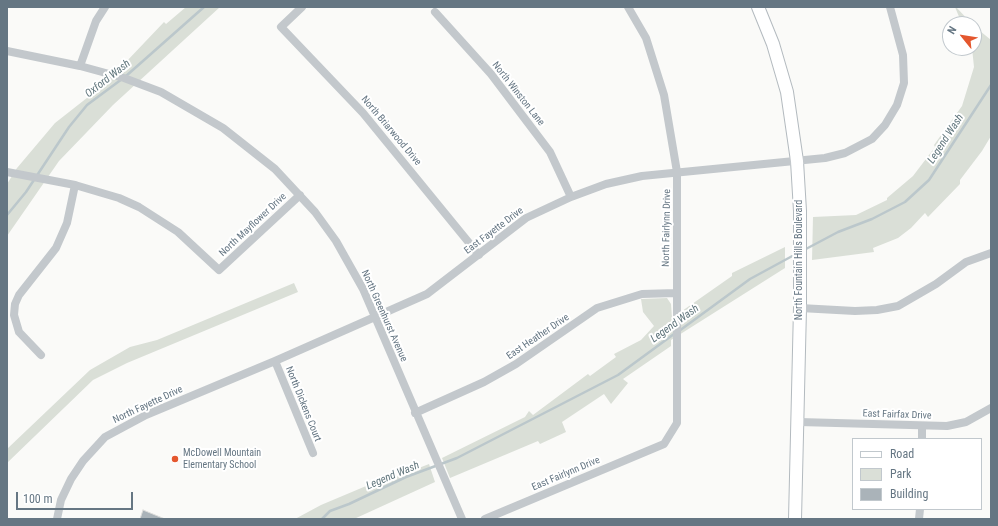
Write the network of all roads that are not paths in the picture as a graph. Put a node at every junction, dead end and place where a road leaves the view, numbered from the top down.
1 (105, 7) edge
2 (302, 7) edge
3 (628, 7) edge
4 (758, 7) edge
5 (890, 7) edge
6 (435, 12) dead end
7 (7, 51) edge
8 (80, 66) junction
9 (797, 161) junction
10 (7, 172) edge
11 (677, 172) junction
12 (75, 184) junction
13 (300, 195) junction
14 (571, 196) junction
15 (991, 253) edge
16 (479, 255) junction
17 (676, 293) junction
18 (800, 308) junction
19 (375, 317) junction
20 (40, 355) dead end
21 (275, 361) junction
22 (224, 383) joint
23 (991, 408) edge
24 (415, 413) junction
25 (799, 422) junction
26 (922, 426) junction
27 (922, 438) edge
28 (655, 448) joint
29 (313, 453) dead end
30 (58, 519) edge
31 (462, 519) edge
32 (484, 519) edge
33 (796, 519) edge

1 - 8 street
2 - 16 street, North Briarwood Drive
3 - 11 street, North Fairlynn Drive
4 - 9 main road, North Fountain Hills Boulevard
5 - 9 street, East Fayette Drive
6 - 14 street, North Winston Lane
7 - 8 street, North Greenhurst Avenue
8 - 13 street, North Greenhurst Avenue
9 - 11 street, East Fayette Drive
9 - 18 main road, North Fountain Hills Boulevard
10 - 12 street, North Mayflower Drive
11 - 14 street, East Fayette Drive
11 - 17 street, North Fairlynn Drive
12 - 13 street, North Mayflower Drive
12 - 20 street
13 - 19 street, North Greenhurst Avenue
14 - 16 street, East Fayette Drive
15 - 18 street
16 - 19 street, East Fayette Drive
17 - 24 street, East Heather Drive
17 - 28 street, North Fairlynn Drive
18 - 25 main road, North Fountain Hills Boulevard
19 - 21 street, East Fayette Drive
19 - 24 street, North Greenhurst Avenue
21 - 22 street, East Fayette Drive
21 - 29 street, North Dickens Court
22 - 30 street, North Fayette Drive
23 - 26 street, East Fairfax Drive
24 - 31 street, North Greenhurst Avenue
25 - 26 street, East Fairfax Drive
25 - 33 main road, North Fountain Hills Boulevard
26 - 27 street
28 - 32 street, East Fairlynn Drive

